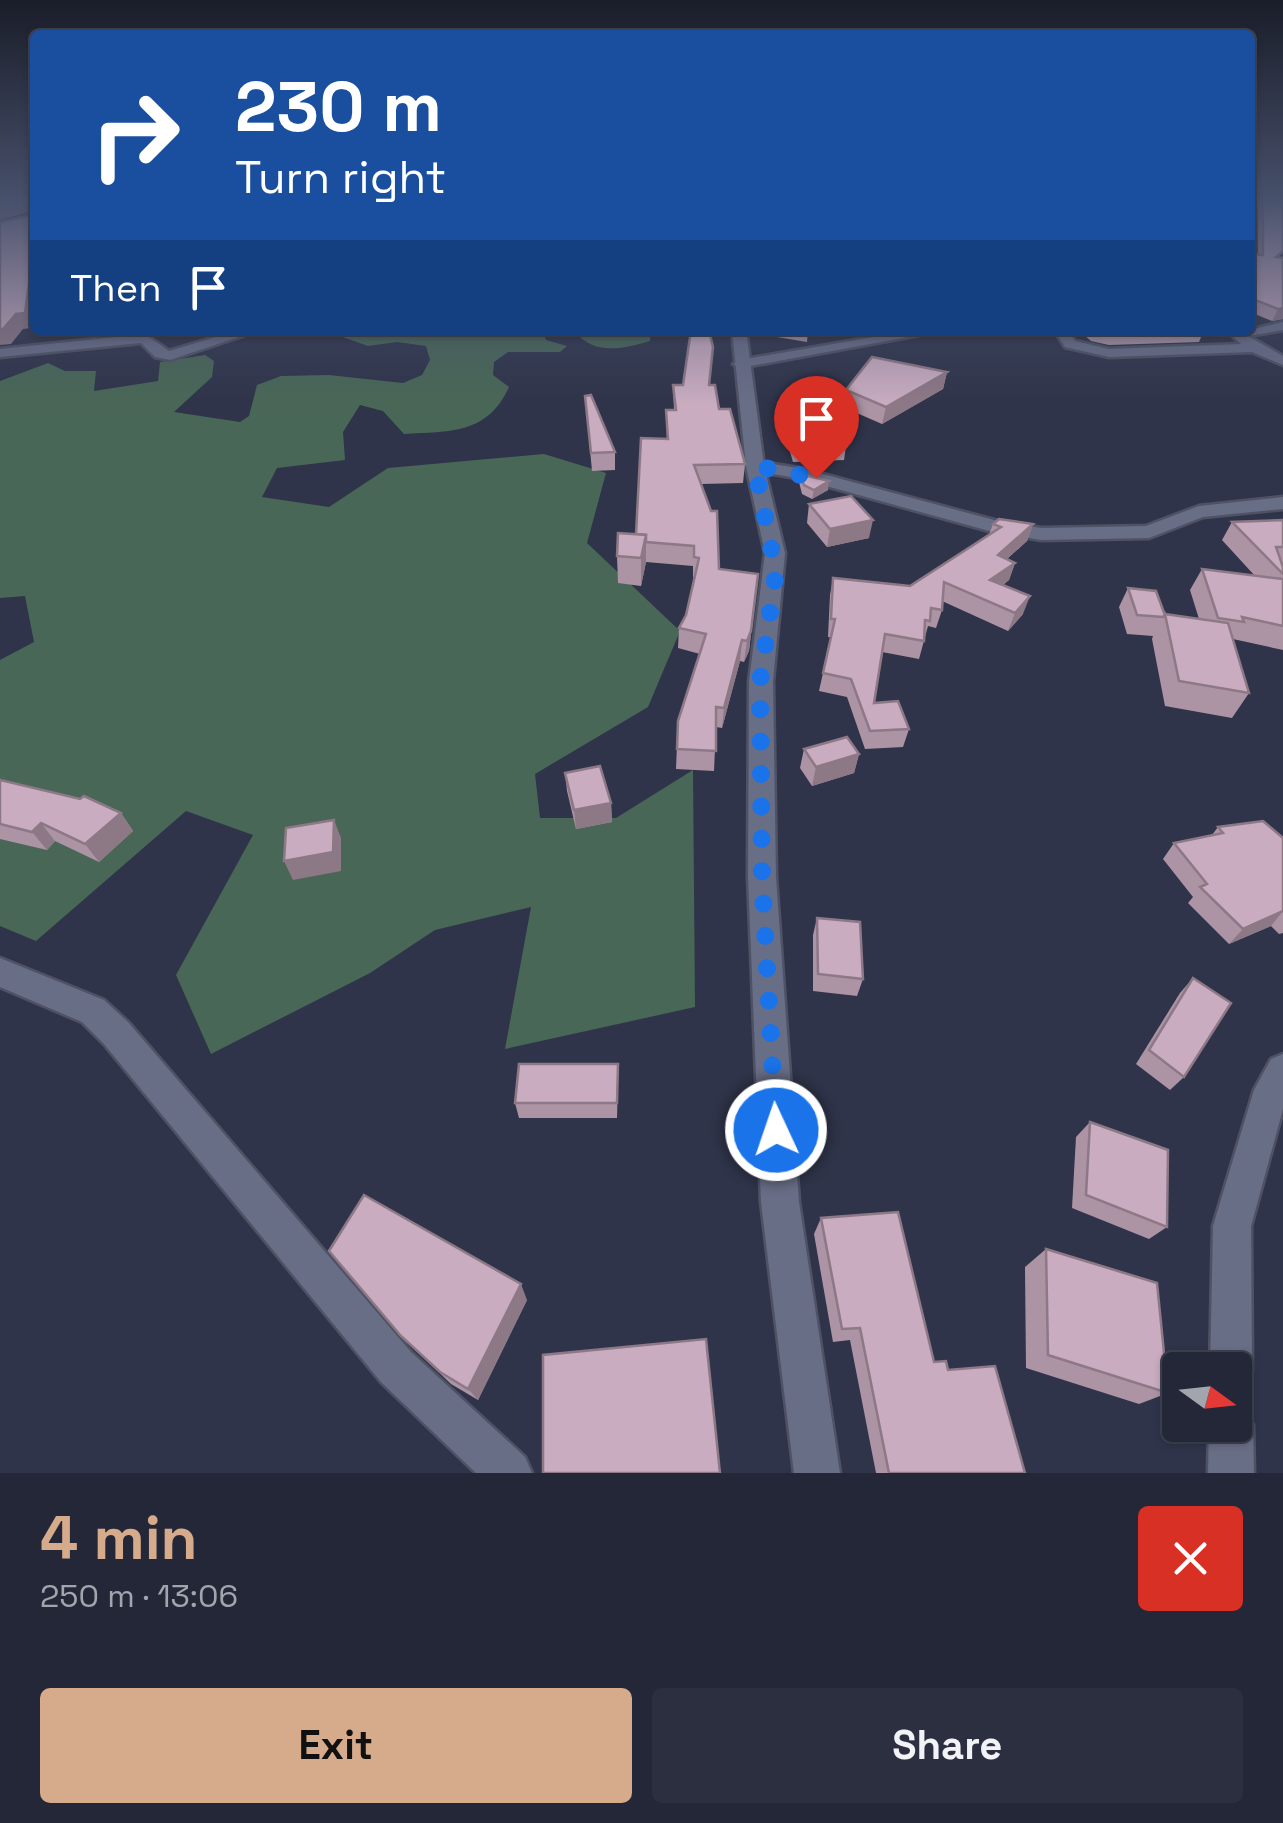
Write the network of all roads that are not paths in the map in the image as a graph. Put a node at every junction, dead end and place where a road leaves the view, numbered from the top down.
1 (1283, 326) edge
2 (1255, 329) edge
3 (140, 335) edge
4 (148, 335) edge
5 (237, 335) edge
6 (739, 335) edge
7 (910, 335) edge
8 (1064, 335) edge
9 (1240, 335) edge
10 (1254, 348) junction
11 (0, 354) edge
12 (1283, 361) edge
13 (740, 364) junction
14 (755, 466) junction
15 (1283, 503) edge
16 (0, 972) edge
17 (1283, 1071) edge
18 (1232, 1352) edge
19 (1231, 1442) edge
20 (509, 1473) edge
21 (817, 1473) edge
22 (1231, 1473) edge

1 - 2 street
3 - 11 street
4 - 5 street
6 - 13 street
7 - 13 street
8 - 10 street
9 - 10 street
10 - 12 street
13 - 14 street
14 - 15 street
14 - 21 street
16 - 20 street
17 - 18 street
19 - 22 street

